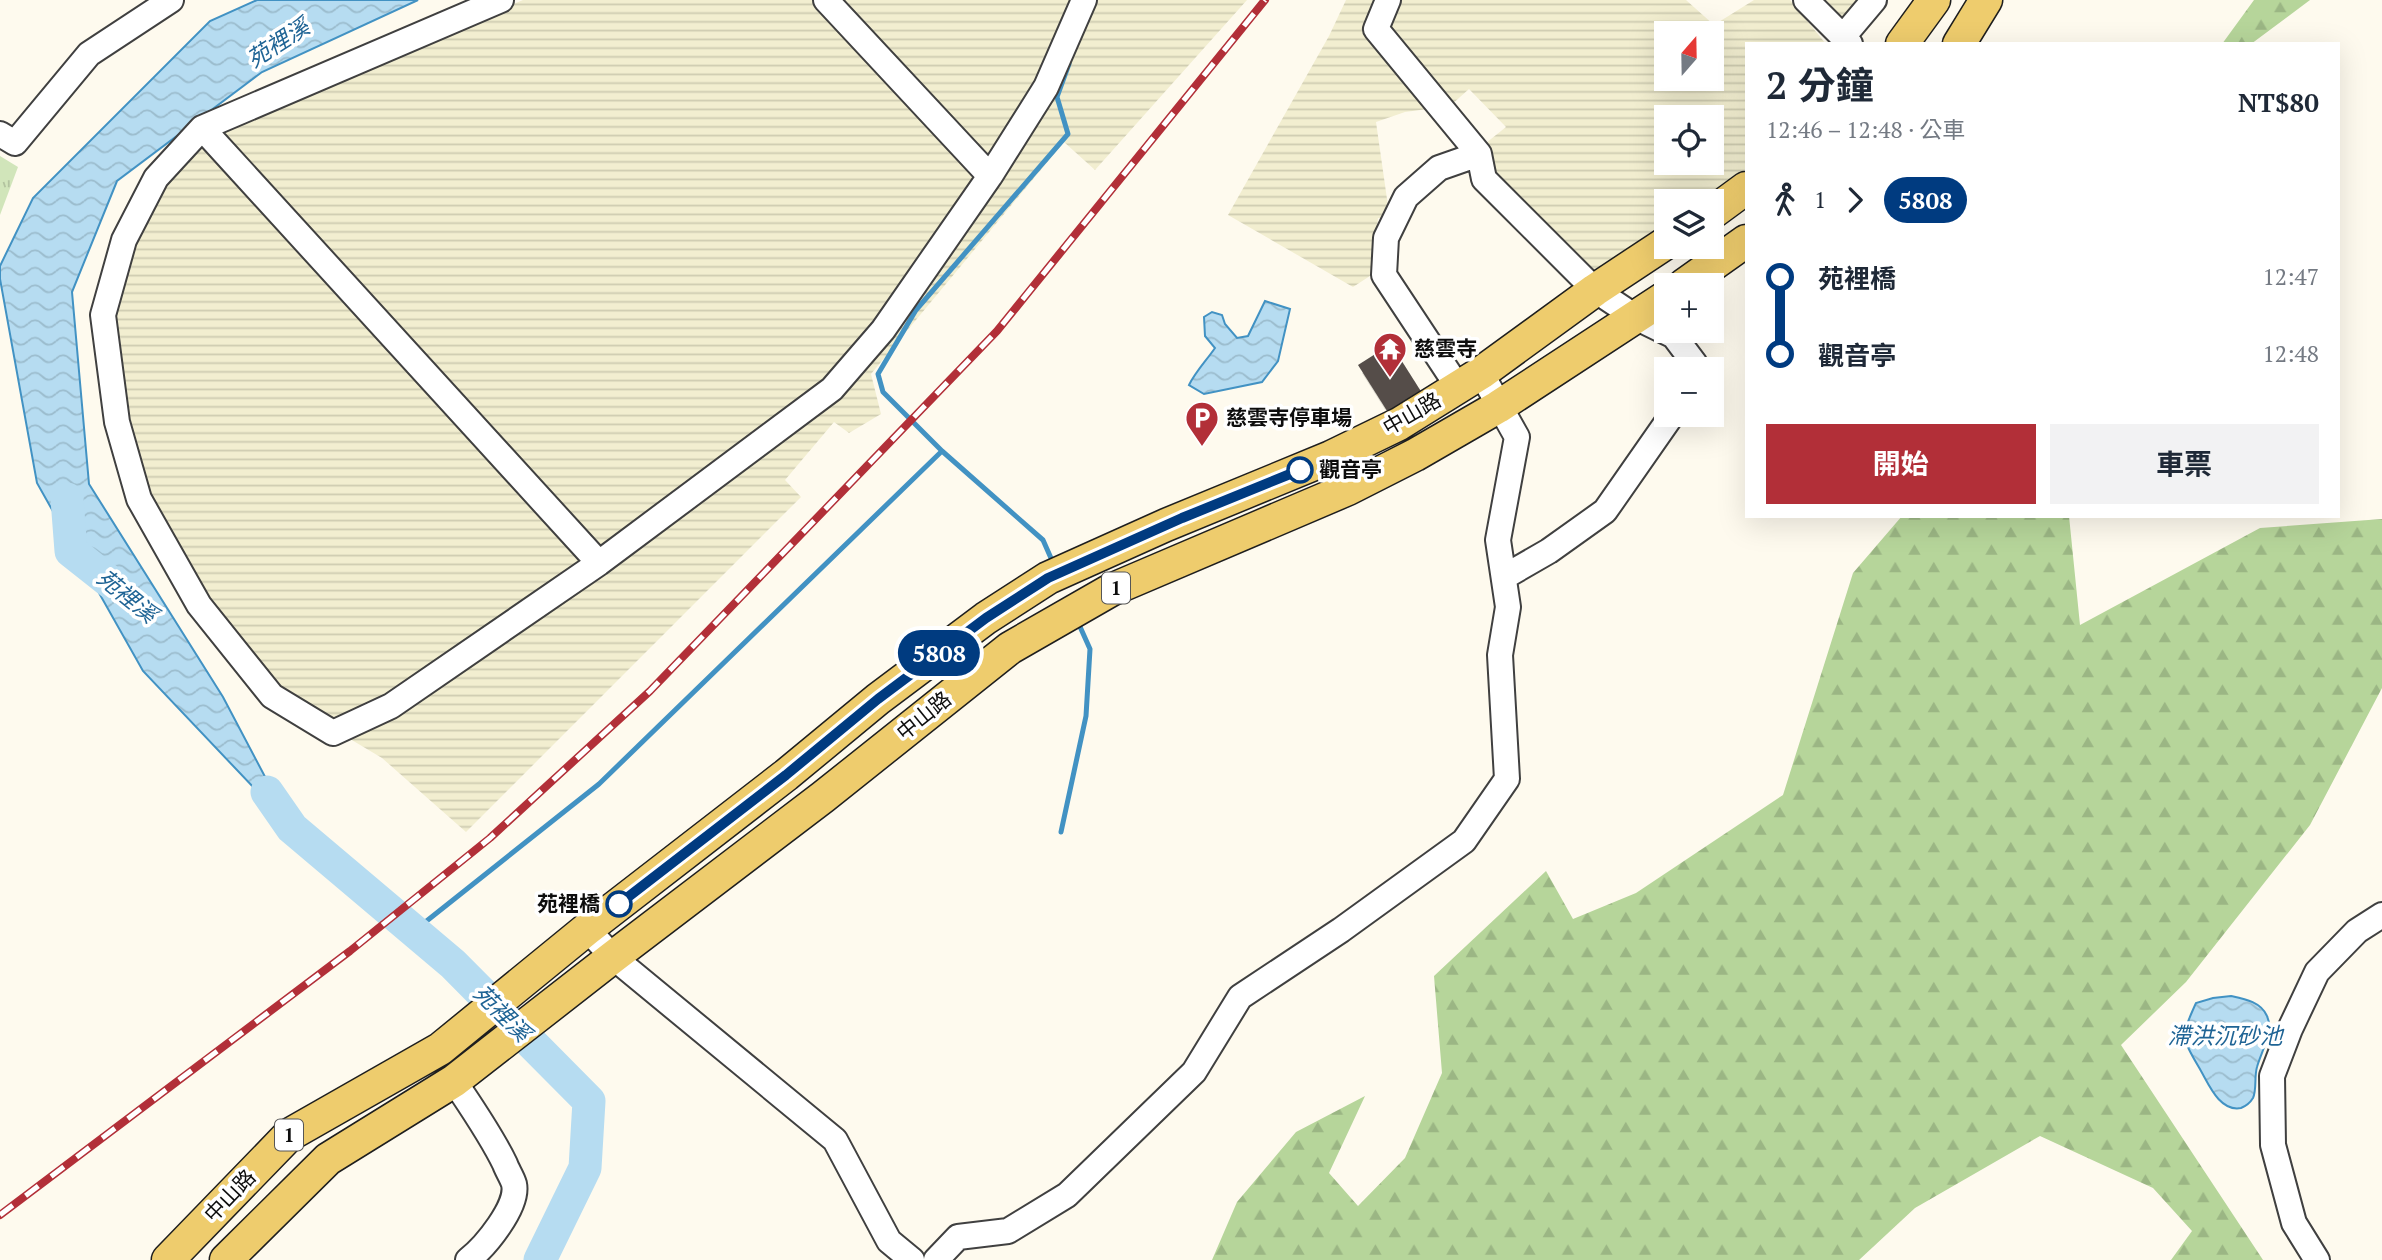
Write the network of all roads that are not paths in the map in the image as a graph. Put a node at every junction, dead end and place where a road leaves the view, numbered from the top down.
1 (171, 0) edge
2 (501, 0) edge
3 (826, 0) edge
4 (1084, 0) edge
5 (1388, 0) edge
6 (1805, 0) edge
7 (1874, 0) edge
8 (1934, 0) edge
9 (1986, 0) edge
10 (1846, 41) edge
11 (1903, 42) edge
12 (1960, 42) edge
13 (202, 128) junction
14 (0, 134) edge
15 (1479, 154) junction
16 (990, 176) junction
17 (1745, 189) edge
18 (1724, 204) edge
19 (1745, 242) edge
20 (1654, 251) edge
21 (1701, 273) edge
22 (1595, 290) junction
23 (1654, 306) edge
24 (1637, 317) junction
25 (1690, 357) edge
26 (1470, 380) junction
27 (1498, 407) junction
28 (1664, 427) edge
29 (1331, 457) junction
30 (1348, 489) junction
31 (599, 563) junction
32 (1504, 577) junction
33 (2382, 915) edge
34 (587, 929) junction
35 (613, 957) junction
36 (454, 1081) junction
37 (168, 1260) edge
38 (226, 1260) edge
39 (468, 1260) edge
40 (912, 1260) edge
41 (936, 1260) edge
42 (2318, 1260) edge

1 - 14 lane
2 - 13 lane
3 - 16 lane
4 - 16 lane
5 - 15 lane
6 - 10 lane
7 - 10 lane
8 - 11 main road
9 - 12 main road
13 - 31 lane
13 - 31 lane
15 - 22 lane
15 - 26 lane
16 - 31 lane
17 - 18 main road
19 - 21 main road
20 - 22 main road, 中山路 / 1
22 - 24 lane
22 - 26 main road, 中山路 / 1
23 - 24 main road, 中山路 / 1
24 - 25 lane
24 - 27 main road, 中山路 / 1
26 - 27 lane
26 - 29 main road, 中山路 / 1
27 - 30 main road, 中山路 / 1
27 - 32 lane
28 - 32 lane
29 - 30 main road
29 - 34 main road, 中山路 / 1
30 - 35 main road, 中山路 / 1
32 - 41 lane
33 - 42 lane
34 - 35 lane
34 - 37 main road, 中山路 / 1
35 - 36 main road, 1
35 - 40 lane
36 - 38 main road, 中山路 / 1
36 - 39 lane

